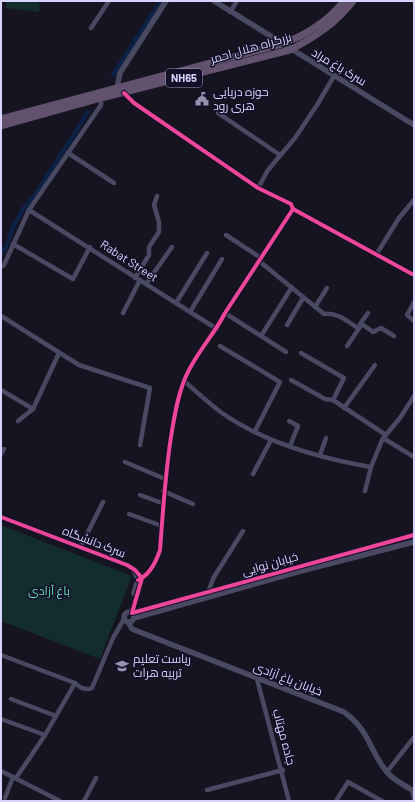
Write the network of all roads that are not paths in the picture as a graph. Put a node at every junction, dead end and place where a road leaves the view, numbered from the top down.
1 (110, 1) edge
2 (166, 1) edge
3 (214, 1) edge
4 (237, 1) edge
5 (344, 1) edge
6 (353, 1) edge
7 (230, 12) junction
8 (91, 28) dead end
9 (282, 44) junction
10 (290, 50) junction
11 (334, 76) junction
12 (117, 88) junction
13 (124, 93) junction
14 (101, 98) junction
15 (218, 113) dead end
16 (1, 119) edge
17 (414, 125) edge
18 (1, 126) edge
19 (68, 153) junction
20 (280, 155) junction
21 (114, 183) dead end
22 (258, 188) junction
23 (157, 196) dead end
24 (414, 200) edge
25 (293, 208) junction
26 (29, 210) junction
27 (226, 235) dead end
28 (14, 244) junction
29 (90, 247) junction
30 (172, 247) dead end
31 (207, 253) dead end
32 (376, 255) junction
33 (222, 259) dead end
34 (260, 259) junction
35 (1, 260) edge
36 (3, 266) edge
37 (414, 274) edge
38 (138, 279) junction
39 (146, 284) junction
40 (292, 287) junction
41 (327, 288) dead end
42 (303, 298) junction
43 (414, 302) edge
44 (176, 303) junction
45 (315, 307) junction
46 (190, 312) junction
47 (368, 312) dead end
48 (225, 313) junction
49 (123, 314) dead end
50 (1, 316) edge
51 (414, 322) edge
52 (287, 325) dead end
53 (359, 326) junction
54 (217, 329) junction
55 (261, 336) junction
56 (394, 336) dead end
57 (220, 346) dead end
58 (347, 346) dead end
59 (286, 352) dead end
60 (301, 352) dead end
61 (59, 353) junction
62 (375, 364) dead end
63 (291, 380) dead end
64 (184, 381) junction
65 (1, 390) edge
66 (414, 396) edge
67 (333, 400) junction
68 (344, 408) junction
69 (33, 409) junction
70 (18, 421) dead end
71 (289, 421) dead end
72 (255, 431) junction
73 (384, 436) junction
74 (326, 438) dead end
75 (271, 440) junction
76 (140, 444) dead end
77 (290, 446) junction
78 (320, 455) junction
79 (414, 457) edge
80 (125, 462) dead end
81 (370, 468) junction
82 (253, 474) dead end
83 (165, 479) junction
84 (163, 491) junction
85 (365, 491) dead end
86 (140, 496) dead end
87 (103, 502) dead end
88 (162, 503) junction
89 (193, 504) dead end
90 (129, 514) dead end
91 (1, 517) edge
92 (162, 526) junction
93 (243, 531) dead end
94 (414, 535) edge
95 (414, 542) edge
96 (80, 548) junction
97 (140, 579) junction
98 (208, 592) junction
99 (135, 597) junction
100 (148, 610) junction
101 (132, 614) junction
102 (126, 621) junction
103 (1, 657) edge
104 (257, 679) junction
105 (75, 683) junction
106 (12, 699) dead end
107 (56, 716) junction
108 (1, 719) edge
109 (45, 735) junction
110 (414, 737) edge
111 (282, 770) junction
112 (1, 771) edge
113 (387, 772) junction
114 (15, 777) junction
115 (96, 778) dead end
116 (207, 790) dead end
117 (413, 790) edge
118 (6, 798) dead end
119 (414, 800) edge
120 (60, 801) edge
121 (84, 801) edge
122 (289, 801) edge
123 (336, 801) edge
124 (382, 801) edge

1 - 8 street
2 - 12 street
3 - 7 street, سرک باغ مراد
4 - 7 street
5 - 9 highway, بزرگراه هلال احمر / NH65
6 - 10 highway, بزرگراه هلال احمر / NH65
7 - 9 street, سرک باغ مراد
9 - 10 street, سرک باغ مراد
9 - 12 highway, بزرگراه هلال احمر / NH65
10 - 11 street, سرک باغ مراد
10 - 13 highway, بزرگراه هلال احمر / NH65
11 - 17 street, سرک باغ مراد
11 - 20 street
12 - 16 highway, بزرگراه هلال احمر / NH65
13 - 14 highway, بزرگراه هلال احمر / NH65
13 - 22 street
14 - 18 highway, بزرگراه هلال احمر / NH65
14 - 19 street
15 - 20 street
19 - 21 street
19 - 26 street
20 - 22 street
22 - 25 street
23 - 38 street
24 - 32 street
25 - 32 street
25 - 34 street
26 - 28 street
26 - 29 street, Rabat Street
27 - 34 street
28 - 29 street
28 - 36 street
29 - 38 street, Rabat Street
30 - 39 street
31 - 44 street
32 - 37 street
33 - 46 street
34 - 40 street
34 - 48 street
35 - 36 street
38 - 39 street, Rabat Street
38 - 49 street
39 - 44 street, Rabat Street
40 - 42 street
40 - 55 street
41 - 45 street
42 - 45 street
42 - 52 street
43 - 51 street
44 - 46 street, Rabat Street
45 - 53 street
46 - 54 street, Rabat Street
47 - 53 street
48 - 54 street
48 - 55 street
50 - 61 street
53 - 56 street
53 - 58 street
54 - 64 street
55 - 59 street
57 - 72 street
60 - 67 street
61 - 69 street
61 - 76 street
62 - 68 street
63 - 67 street
64 - 72 street
64 - 83 street
65 - 69 street
66 - 73 street
67 - 68 street
68 - 73 street
69 - 70 street
71 - 77 street
72 - 75 street
73 - 79 street
73 - 81 street
74 - 78 street
75 - 77 street
75 - 82 street
77 - 78 street
78 - 81 street
80 - 83 street
81 - 85 street
83 - 84 street
84 - 88 street
84 - 89 street
86 - 88 street
87 - 96 street
88 - 92 street
90 - 92 street
91 - 96 street, سرک دانشگاه
92 - 97 street
93 - 98 street
94 - 98 street, خیابان نوایی
95 - 101 street, خیابان نوایی
96 - 97 street, سرک دانشگاه
97 - 99 street
97 - 101 street
98 - 100 street, خیابان نوایی
99 - 100 street
99 - 101 street
100 - 101 street, خیابان نوایی
101 - 102 street
101 - 102 street
102 - 104 street, خیابان باغ آزادی
102 - 105 street
103 - 105 street
104 - 111 street, جاده مهتاب
104 - 113 street, خیابان باغ آزادی
105 - 107 street
106 - 107 street
107 - 109 street
108 - 109 street
109 - 114 street
110 - 113 street
111 - 116 street
111 - 122 street, جاده مهتاب
112 - 114 street
113 - 117 street, خیابان باغ آزادی
114 - 118 street
114 - 120 street
115 - 121 street
117 - 119 street
123 - 124 street

